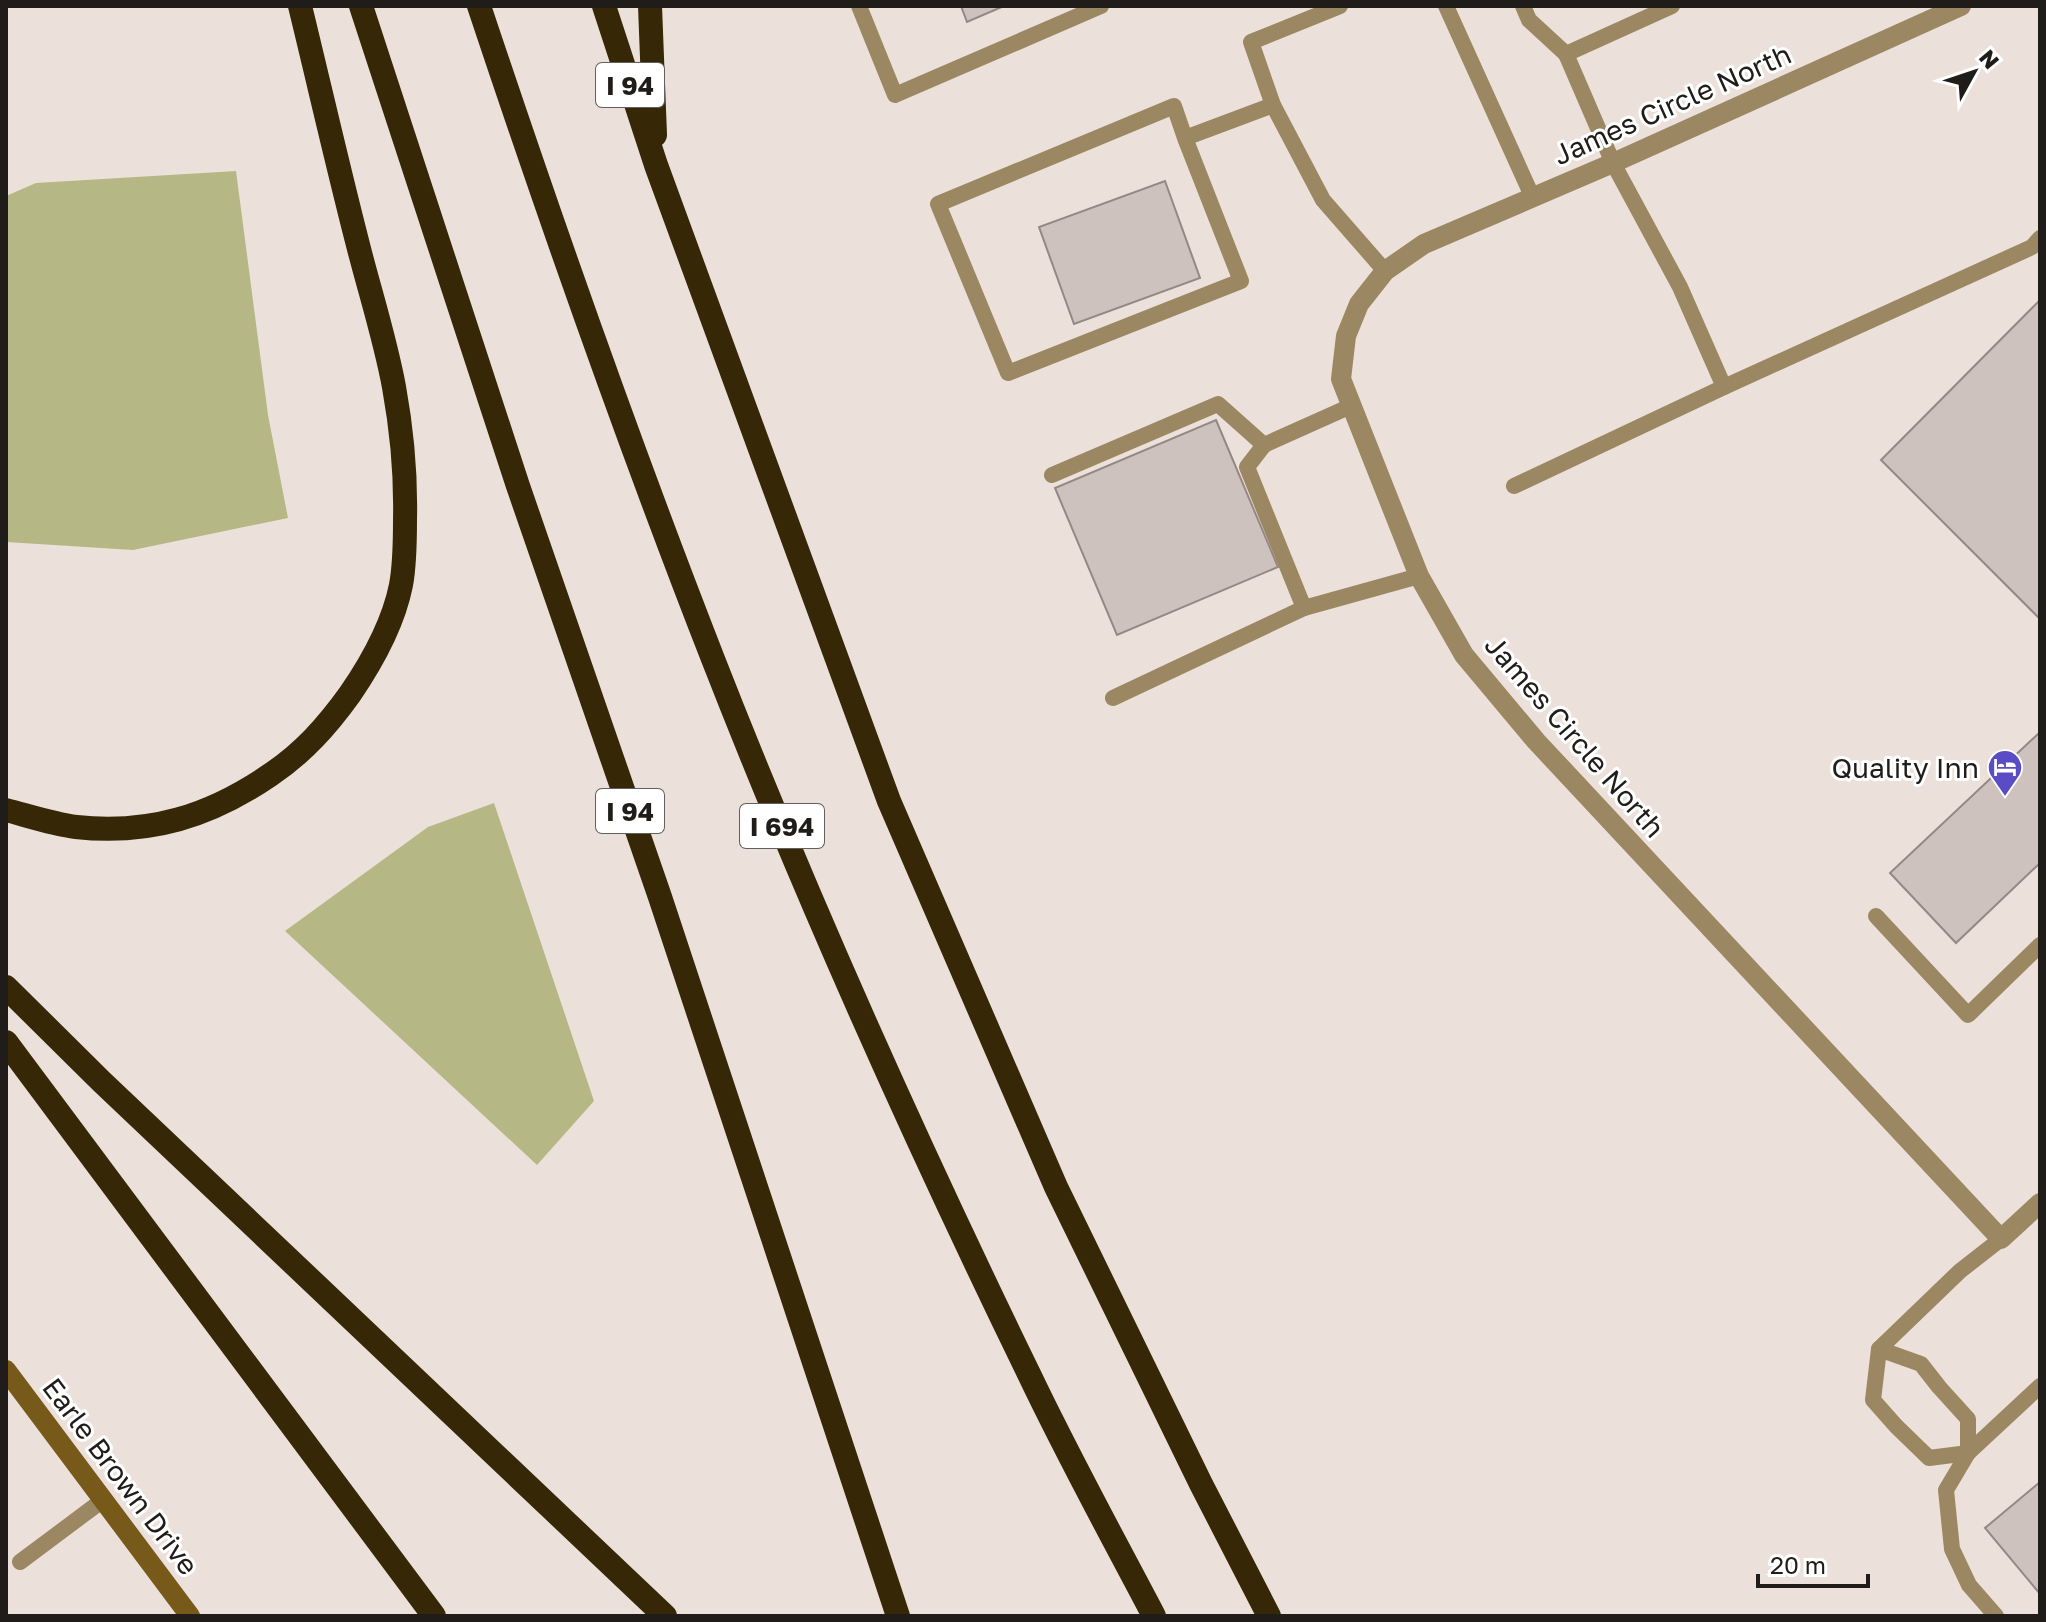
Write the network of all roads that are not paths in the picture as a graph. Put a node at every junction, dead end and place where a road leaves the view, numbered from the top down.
1 (300, 6) edge
2 (361, 6) edge
3 (479, 6) edge
4 (604, 6) edge
5 (650, 6) edge
6 (859, 6) edge
7 (1101, 6) edge
8 (1340, 6) edge
9 (1446, 6) edge
10 (1523, 6) edge
11 (1672, 6) edge
12 (1961, 6) edge
13 (1566, 54) junction
14 (1273, 105) junction
15 (1185, 138) junction
16 (1613, 163) junction
17 (656, 165) junction
18 (1532, 196) junction
19 (2040, 238) edge
20 (1385, 271) junction
21 (1724, 387) junction
22 (1351, 406) junction
23 (1264, 445) junction
24 (1052, 475) dead end
25 (1514, 486) dead end
26 (1419, 576) junction
27 (1304, 608) junction
28 (1113, 698) dead end
29 (6, 810) edge
30 (1876, 916) dead end
31 (2040, 945) edge
32 (6, 987) edge
33 (6, 1042) edge
34 (2040, 1203) edge
35 (2001, 1239) junction
36 (1879, 1349) junction
37 (6, 1370) edge
38 (2040, 1386) edge
39 (1968, 1453) junction
40 (103, 1500) junction
41 (20, 1562) dead end
42 (190, 1616) edge
43 (434, 1616) edge
44 (665, 1616) edge
45 (898, 1616) edge
46 (1154, 1616) edge
47 (1269, 1616) edge
48 (1996, 1616) edge

1 - 29 highway
2 - 45 highway, I 94
3 - 46 highway, I 694
4 - 17 highway, I 94
5 - 17 highway
6 - 7 lane
8 - 14 lane
9 - 18 lane
10 - 13 lane
11 - 13 lane
12 - 16 street, James Circle North
13 - 16 lane
14 - 15 lane
14 - 20 lane
15 - 15 lane
16 - 18 street, James Circle North
16 - 21 lane
17 - 47 highway, I 94
18 - 20 street, James Circle North
19 - 21 lane
20 - 22 street, James Circle North
21 - 25 lane
22 - 23 lane
22 - 26 street, James Circle North
23 - 24 lane
23 - 27 lane
26 - 27 lane
26 - 35 street, James Circle North
27 - 28 lane
30 - 31 lane
32 - 44 highway
33 - 43 highway
34 - 35 street
35 - 36 lane
36 - 39 lane
36 - 39 lane
37 - 40 street, Earle Brown Drive
38 - 39 lane
39 - 48 lane
40 - 41 lane
40 - 42 street, Earle Brown Drive

